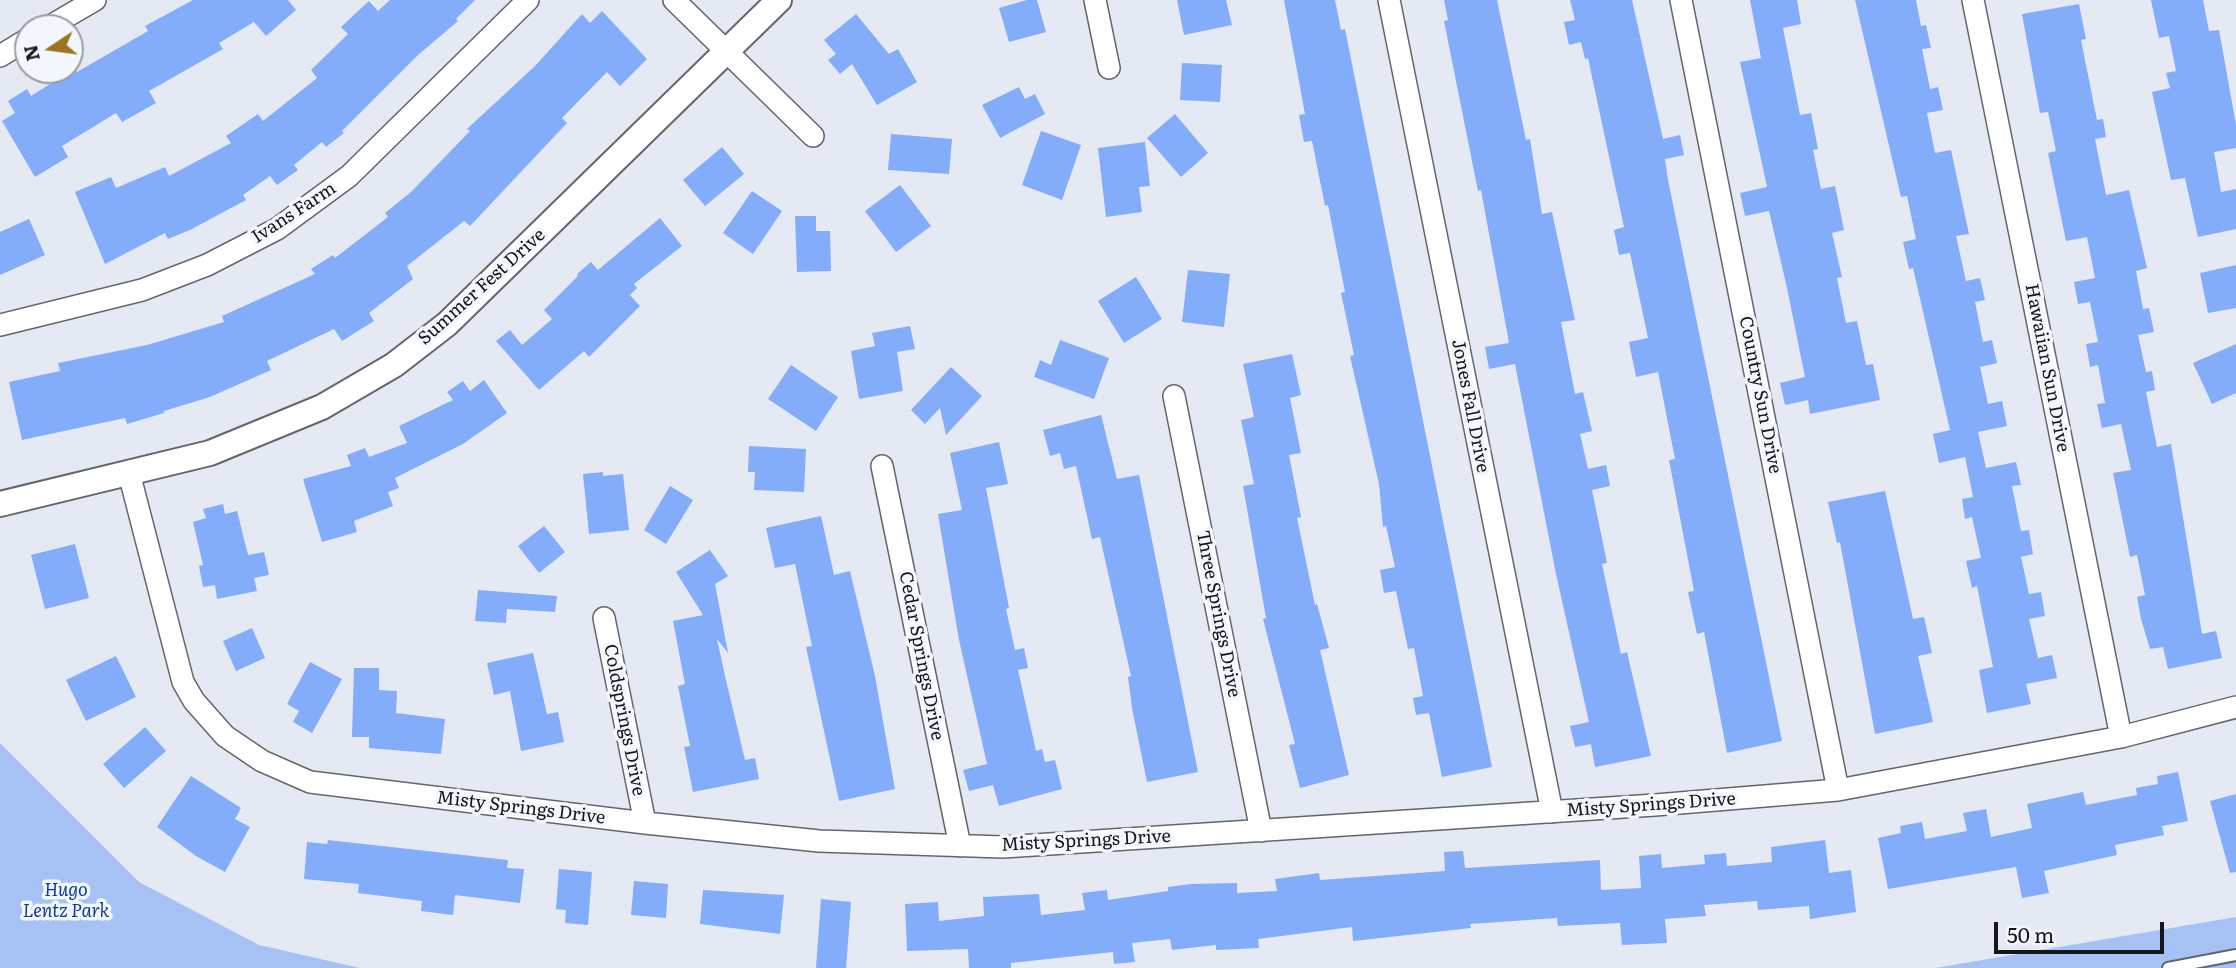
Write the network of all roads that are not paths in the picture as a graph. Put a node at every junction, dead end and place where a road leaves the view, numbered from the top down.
1 (95, 0) edge
2 (528, 0) edge
3 (674, 0) edge
4 (779, 0) edge
5 (1095, 0) edge
6 (1390, 0) edge
7 (1681, 0) edge
8 (1973, 0) edge
9 (71, 14) edge
10 (727, 52) junction
11 (1109, 68) dead end
12 (813, 136) dead end
13 (0, 325) edge
14 (1174, 396) dead end
15 (882, 466) dead end
16 (130, 473) junction
17 (0, 504) edge
18 (604, 618) dead end
19 (2236, 707) edge
20 (2121, 737) junction
21 (1838, 790) junction
22 (1552, 812) junction
23 (645, 823) junction
24 (1261, 831) junction
25 (960, 846) junction
26 (2236, 955) edge
27 (2168, 968) edge

1 - 9 street
2 - 13 street, Ivans Farm
3 - 10 street
4 - 10 street, Summer Fest Drive
5 - 11 street
6 - 22 street, Jones Fall Drive
7 - 21 street, Country Sun Drive
8 - 20 street, Hawaiian Sun Drive
10 - 12 street
10 - 16 street, Summer Fest Drive
14 - 24 street, Three Springs Drive
15 - 25 street, Cedar Springs Drive
16 - 17 street, Summer Fest Drive
16 - 23 street, Misty Springs Drive
18 - 23 street, Coldsprings Drive
19 - 20 street, Misty Springs Drive
20 - 21 street, Misty Springs Drive
21 - 22 street, Misty Springs Drive
22 - 24 street, Misty Springs Drive
23 - 25 street, Misty Springs Drive
24 - 25 street, Misty Springs Drive
26 - 27 lane

